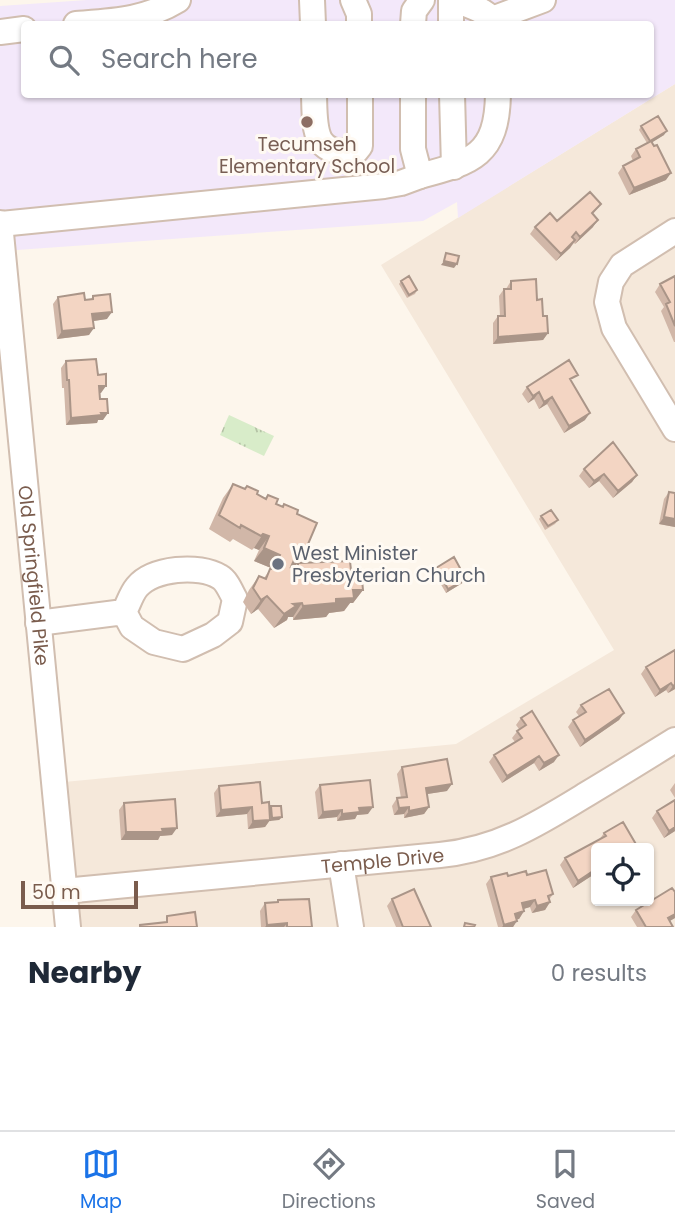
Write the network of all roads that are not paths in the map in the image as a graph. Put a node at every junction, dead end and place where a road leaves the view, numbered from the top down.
1 (178, 0) edge
2 (312, 0) edge
3 (353, 0) edge
4 (422, 0) edge
5 (453, 0) edge
6 (543, 0) edge
7 (99, 21) edge
8 (313, 21) edge
9 (359, 21) edge
10 (413, 21) edge
11 (451, 21) edge
12 (492, 21) edge
13 (496, 21) edge
14 (21, 29) edge
15 (0, 32) edge
16 (314, 98) edge
17 (360, 98) edge
18 (413, 98) edge
19 (452, 98) edge
20 (498, 98) edge
21 (454, 167) junction
22 (420, 176) junction
23 (0, 224) edge
24 (675, 231) edge
25 (675, 429) edge
26 (124, 612) dead end
27 (38, 623) junction
28 (675, 740) edge
29 (341, 864) junction
30 (64, 891) junction
31 (68, 927) edge
32 (351, 927) edge

1 - 7 street
2 - 8 street
3 - 9 street
4 - 10 street
5 - 11 street
5 - 12 street
6 - 13 street
14 - 15 street
16 - 17 street
18 - 22 street
19 - 21 street
20 - 21 street
21 - 22 street
22 - 23 street
23 - 27 street, Old Springfield Pike
24 - 25 street
26 - 27 street
27 - 30 street, Old Springfield Pike
28 - 29 street, Temple Drive
29 - 30 street, Temple Drive
29 - 32 street
30 - 31 street, Old Springfield Pike

